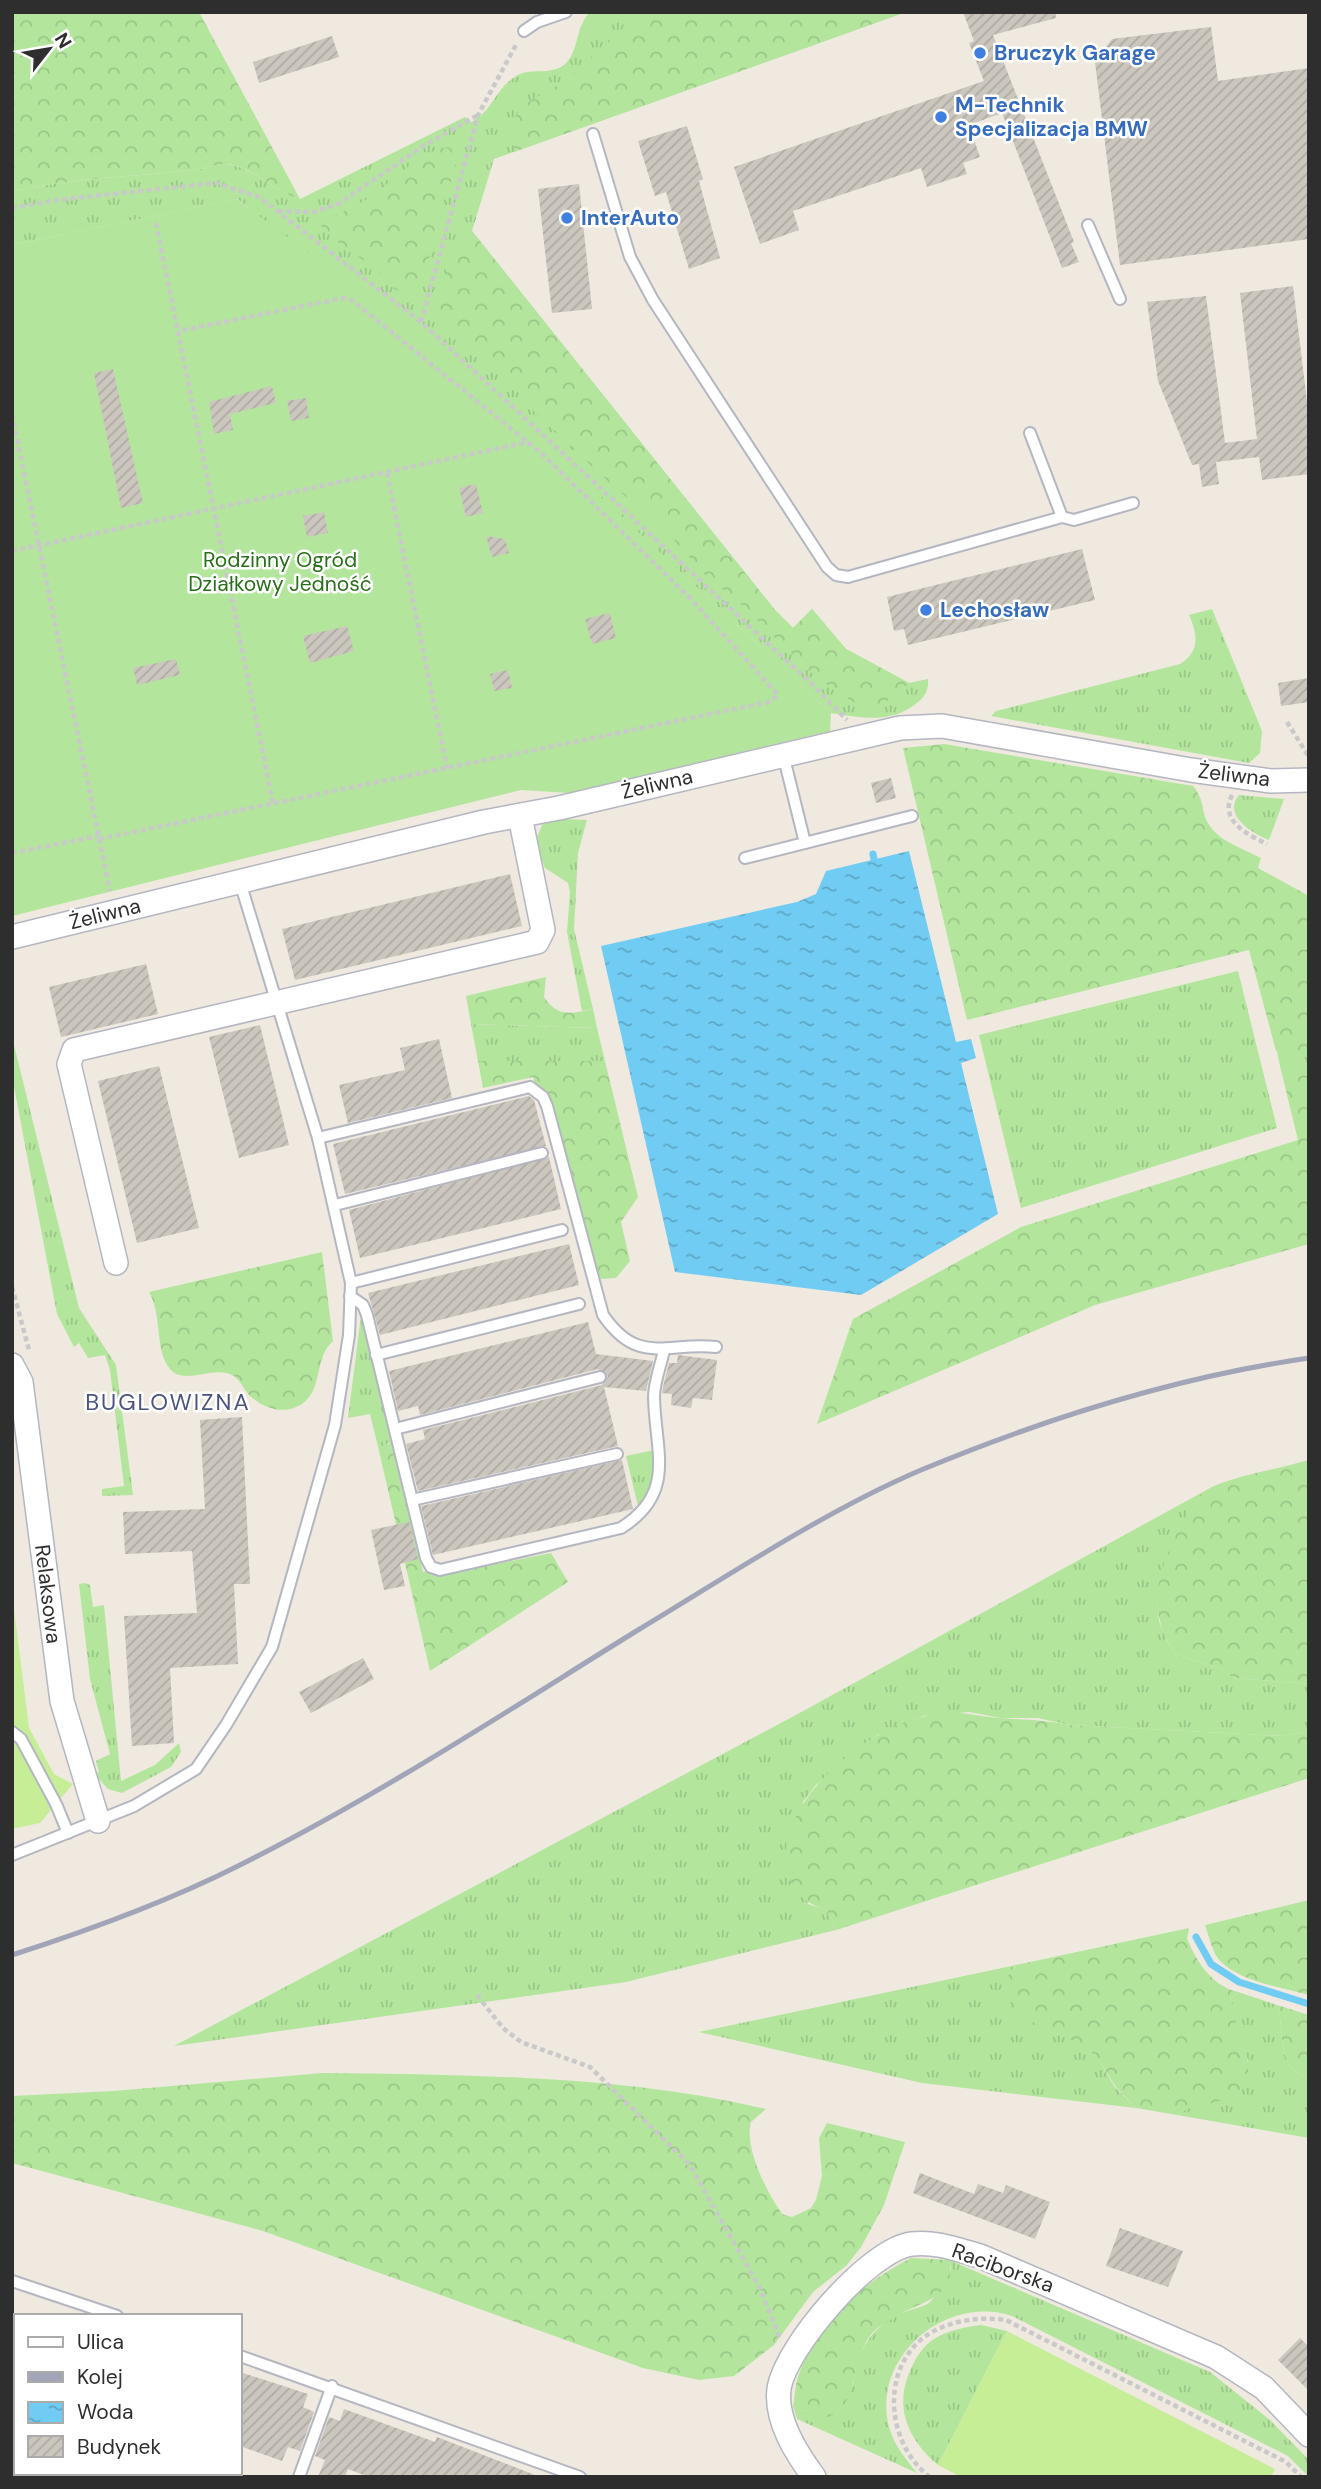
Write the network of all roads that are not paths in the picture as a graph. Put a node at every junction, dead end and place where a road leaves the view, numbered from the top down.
1 (566, 12) edge
2 (550, 15) edge
3 (524, 31) road end
4 (593, 134) dead end
5 (1088, 225) dead end
6 (1120, 299) dead end
7 (1030, 433) dead end
8 (1133, 503) dead end
9 (1062, 517) junction
10 (783, 754) junction
11 (1309, 780) edge
12 (520, 816) junction
13 (912, 816) dead end
14 (805, 843) junction
15 (745, 858) dead end
16 (240, 881) junction
17 (12, 937) edge
18 (277, 1002) junction
19 (318, 1138) junction
20 (542, 1153) dead end
21 (335, 1205) junction
22 (562, 1230) dead end
23 (116, 1263) dead end
24 (351, 1283) junction
25 (350, 1296) junction
26 (579, 1304) dead end
27 (716, 1347) dead end
28 (664, 1350) junction
29 (376, 1355) junction
30 (23, 1364) edge
31 (600, 1377) dead end
32 (395, 1429) junction
33 (617, 1454) dead end
34 (412, 1500) junction
35 (12, 1732) edge
36 (99, 1821) junction
37 (68, 1833) junction
38 (12, 1854) edge
39 (12, 2281) edge
40 (111, 2314) edge
41 (242, 2357) edge
42 (332, 2386) junction
43 (1309, 2435) edge
44 (299, 2477) edge
45 (580, 2477) edge
46 (814, 2477) edge

1 - 2 lane
2 - 3 lane
4 - 9 lane
5 - 6 lane
7 - 9 lane
8 - 9 lane
10 - 11 street, Żeliwna
10 - 12 street, Żeliwna
10 - 14 lane
12 - 16 street, Żeliwna
12 - 18 street
13 - 14 lane
14 - 15 lane
16 - 17 street, Żeliwna
16 - 18 lane
18 - 19 lane
18 - 23 street
19 - 21 lane
19 - 28 lane
20 - 21 lane
21 - 24 lane
22 - 24 lane
24 - 25 lane
25 - 29 lane
25 - 36 lane
26 - 29 lane
27 - 28 lane
28 - 34 lane
29 - 32 lane
30 - 36 street, Relaksowa
31 - 32 lane
32 - 34 lane
33 - 34 lane
35 - 37 lane
36 - 37 lane
37 - 38 lane
39 - 40 lane
41 - 42 lane
42 - 44 lane
42 - 45 lane
43 - 46 street, Raciborska

